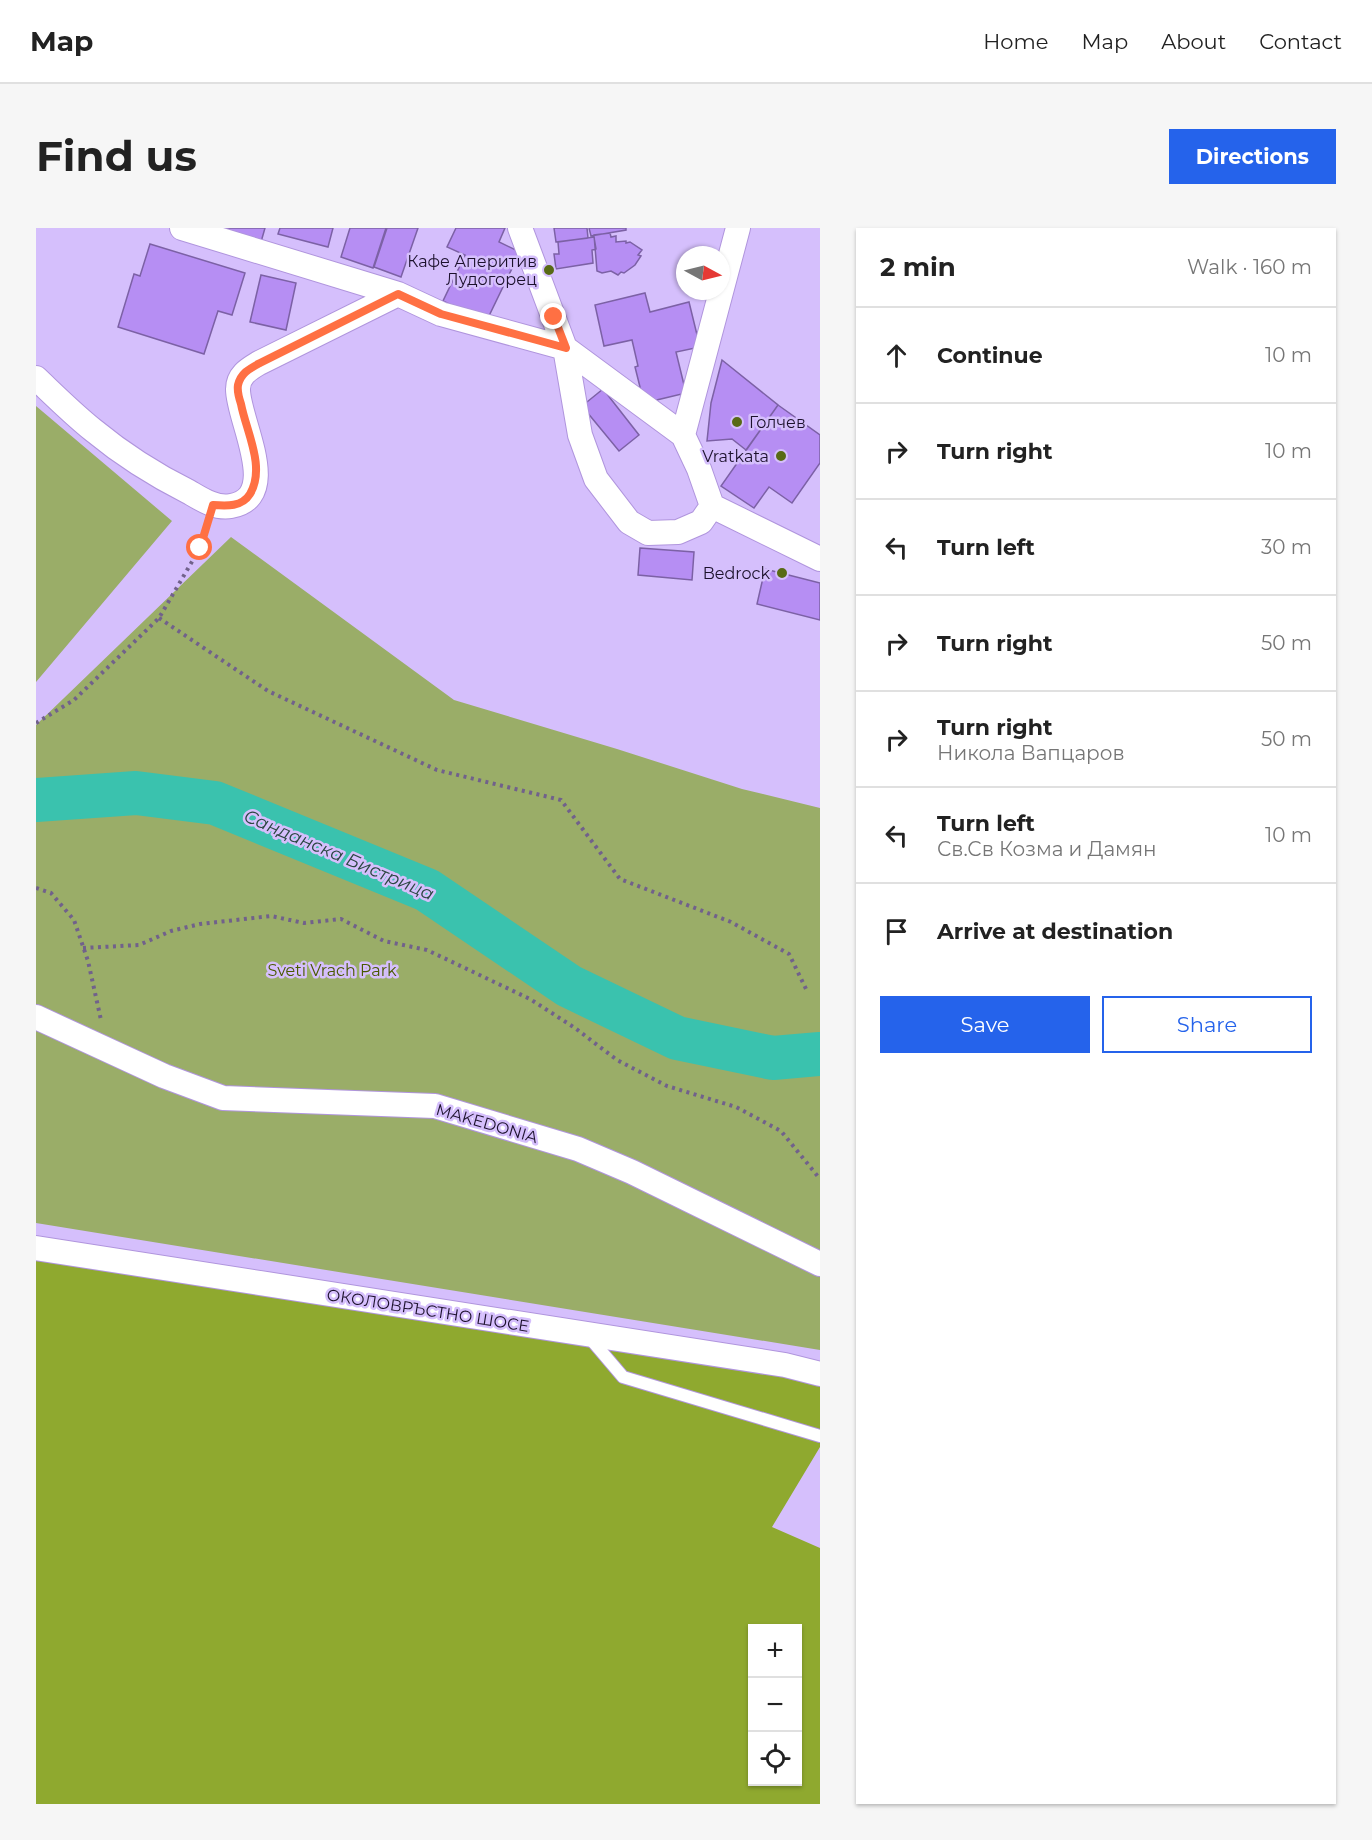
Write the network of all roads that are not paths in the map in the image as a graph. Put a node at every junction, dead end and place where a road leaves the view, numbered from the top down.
1 (182, 228) edge
2 (520, 228) edge
3 (738, 228) edge
4 (398, 294) junction
5 (566, 348) junction
6 (36, 378) edge
7 (683, 435) junction
8 (712, 506) junction
9 (820, 559) edge
10 (36, 1017) edge
11 (36, 1248) edge
12 (820, 1264) edge
13 (589, 1336) junction
14 (820, 1374) edge
15 (820, 1436) edge

1 - 4 street
2 - 5 street
3 - 7 street
4 - 5 street
4 - 6 street
5 - 7 street
5 - 8 street
7 - 8 street
8 - 9 street
10 - 12 street, MAKEDONIA
11 - 13 street, ОКОЛОВРЪСТНО ШОСЕ
13 - 14 street, ОКОЛОВРЪСТНО ШОСЕ
13 - 15 lane

